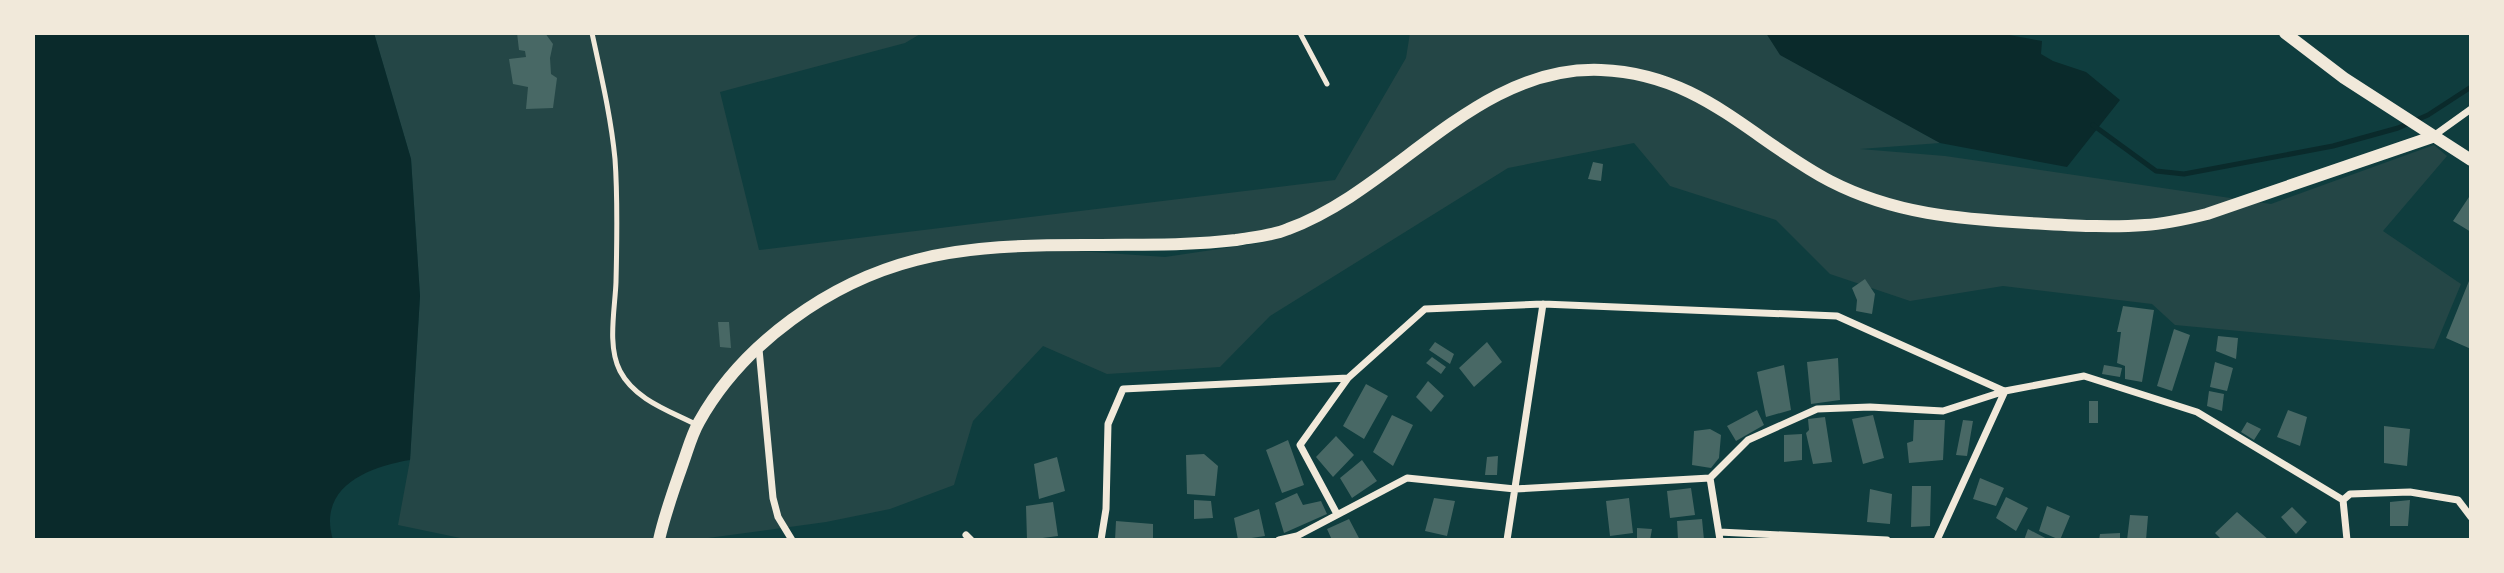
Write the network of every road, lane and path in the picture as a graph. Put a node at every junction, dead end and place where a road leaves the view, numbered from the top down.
1 (592, 33) edge
2 (1300, 33) edge
3 (2285, 33) edge
4 (1327, 84) dead end
5 (2471, 110) edge
6 (2427, 133) junction
7 (2471, 160) edge
8 (1543, 303) junction
9 (758, 348) junction
10 (1348, 378) junction
11 (2005, 391) junction
12 (697, 425) junction
13 (1710, 478) junction
14 (1515, 489) junction
15 (2343, 500) junction
16 (1337, 514) junction
17 (2471, 517) edge
18 (1720, 536) edge
19 (659, 540) edge
20 (792, 540) edge
21 (1101, 540) edge
22 (1279, 540) edge
23 (1507, 540) edge
24 (1887, 540) edge
25 (1937, 540) edge
26 (2347, 540) edge

1 - 12 lane
2 - 4 lane
3 - 6 street
5 - 6 street
6 - 7 street
6 - 9 street
8 - 10 street
8 - 11 street
8 - 14 street
9 - 12 street
9 - 20 street
10 - 16 street
10 - 21 street
11 - 13 street
11 - 15 street
11 - 25 street
12 - 19 street
13 - 14 street
13 - 18 street
14 - 16 street
14 - 23 street
15 - 17 street
15 - 26 street
16 - 22 street
18 - 24 street

